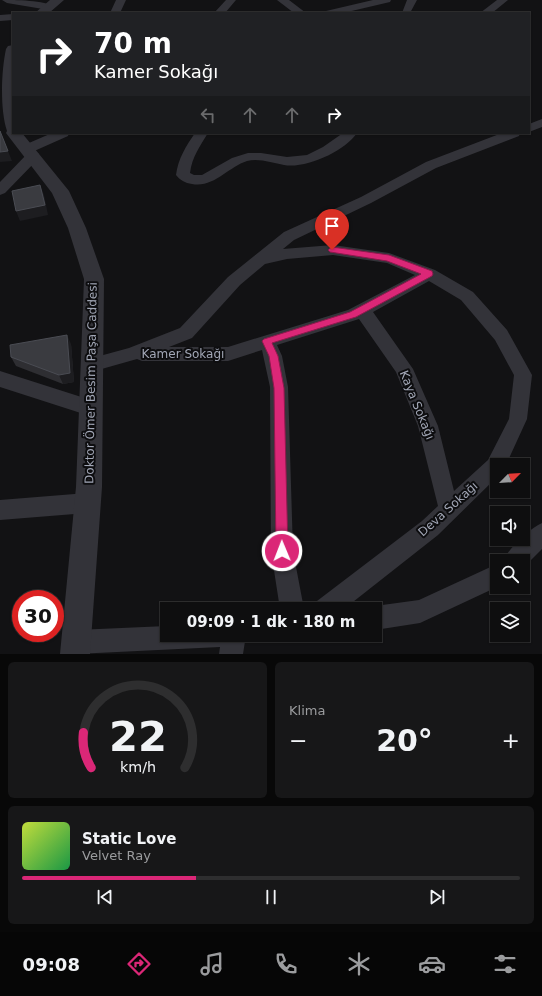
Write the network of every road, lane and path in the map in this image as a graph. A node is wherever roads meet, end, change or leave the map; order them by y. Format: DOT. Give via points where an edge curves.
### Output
graph roads {
  1 [pos="7,0"];
  2 [pos="121,0"];
  3 [pos="231,0"];
  4 [pos="282,0"];
  5 [pos="386,0"];
  6 [pos="412,0"];
  7 [pos="503,0"];
  8 [pos="49,7"];
  9 [pos="115,12"];
  10 [pos="220,12"];
  11 [pos="300,12"];
  12 [pos="334,12"];
  13 [pos="406,12"];
  14 [pos="486,12"];
  15 [pos="12,17"];
  16 [pos="0,18"];
  17 [pos="12,53"];
  18 [pos="2,96"];
  19 [pos="542,123"];
  20 [pos="12,125"];
  21 [pos="530,128"];
  22 [pos="60,134"];
  23 [pos="201,134"];
  24 [pos="349,134"];
  25 [pos="511,134"];
  26 [pos="25,146"];
  27 [pos="0,190"];
  28 [pos="260,260"];
  29 [pos="429,274"];
  30 [pos="362,310"];
  31 [pos="267,341"];
  32 [pos="132,354"];
  33 [pos="92,365"];
  34 [pos="0,379"];
  35 [pos="90,408"];
  36 [pos="87,503"];
  37 [pos="0,510"];
  38 [pos="449,510"];
  39 [pos="542,534"];
  40 [pos="521,554"];
  41 [pos="490,578"];
  42 [pos="291,602"];
  43 [pos="334,602"];
  44 [pos="382,617"];
  45 [pos="160,641"];
  46 [pos="233,642"];
  47 [pos="75,648"];
  48 [pos="231,654"];
  1 -- 8 [label="street"];
  2 -- 9 [label="street"];
  3 -- 10 [label="street"];
  4 -- 11 [label="street"];
  5 -- 12 [label="street"];
  6 -- 13 [label="street"];
  7 -- 14 [label="street"];
  15 -- 16 [label="street"];
  17 -- 18 [label="street"];
  18 -- 20 [label="street"];
  19 -- 21 [label="street"];
  22 -- 26 [label="street"];
  23 -- 24 [label="street" via="192,146 183,168 183,175 193,181 205,179 244,158 265,156 299,161 314,157"];
  25 -- 28 [label="street" via="431,165 366,200 289,236"];
  26 -- 27 [label="street"];
  26 -- 33 [label="street, Doktor Ömer Besim Paşa Caddesi" via="60,191 77,228 94,279"];
  28 -- 29 [label="street" via="287,254 332,250 389,258"];
  28 -- 32 [label="street" via="234,281 186,333"];
  29 -- 30 [label="street, Kamer Sokağı"];
  29 -- 38 [label="street, Deva Sokağı" via="467,296 501,335 523,375 518,419 495,466"];
  30 -- 31 [label="street, Kamer Sokağı"];
  30 -- 38 [label="street, Kaya Sokağı" via="404,369 428,426"];
  31 -- 32 [label="street, Kamer Sokağı" via="228,354"];
  31 -- 42 [label="street" via="273,356 279,388 282,551"];
  32 -- 33 [label="street"];
  33 -- 35 [label="street, Doktor Ömer Besim Paşa Caddesi"];
  34 -- 35 [label="street"];
  35 -- 36 [label="street, Doktor Ömer Besim Paşa Caddesi"];
  36 -- 37 [label="street"];
  36 -- 47 [label="street, Doktor Ömer Besim Paşa Caddesi"];
  38 -- 43 [label="street, Deva Sokağı" via="430,528"];
  39 -- 40 [label="street"];
  41 -- 44 [label="street" via="420,611"];
  45 -- 47 [label="street"];
  46 -- 48 [label="street"];
}
